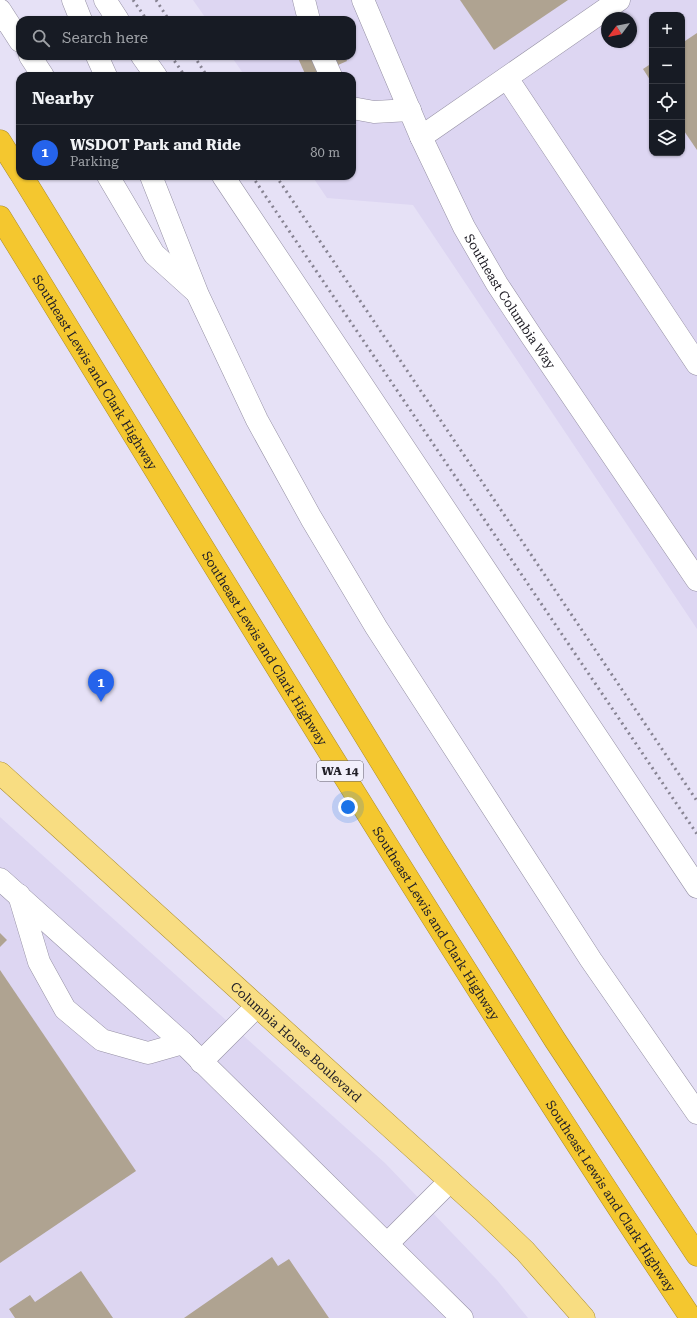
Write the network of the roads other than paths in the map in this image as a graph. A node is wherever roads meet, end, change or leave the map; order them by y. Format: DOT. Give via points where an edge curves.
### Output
graph roads {
  1 [pos="73,0"];
  2 [pos="105,0"];
  3 [pos="304,0"];
  4 [pos="363,0"];
  5 [pos="619,0"];
  6 [pos="0,10"];
  7 [pos="79,16"];
  8 [pos="115,16"];
  9 [pos="308,16"];
  10 [pos="16,35"];
  11 [pos="33,60"];
  12 [pos="99,60"];
  13 [pos="145,60"];
  14 [pos="324,60"];
  15 [pos="40,72"];
  16 [pos="104,72"];
  17 [pos="153,72"];
  18 [pos="329,72"];
  19 [pos="507,78"];
  20 [pos="356,109"];
  21 [pos="410,110"];
  22 [pos="421,137"];
  23 [pos="0,141"];
  24 [pos="16,167"];
  25 [pos="24,180"];
  26 [pos="110,180"];
  27 [pos="153,180"];
  28 [pos="225,180"];
  29 [pos="0,217"];
  30 [pos="198,295"];
  31 [pos="697,364"];
  32 [pos="697,580"];
  33 [pos="0,773"];
  34 [pos="0,878"];
  35 [pos="697,887"];
  36 [pos="19,895"];
  37 [pos="257,1006"];
  38 [pos="183,1044"];
  39 [pos="200,1062"];
  40 [pos="697,1113"];
  41 [pos="450,1181"];
  42 [pos="388,1243"];
  43 [pos="697,1255"];
  44 [pos="462,1318"];
  45 [pos="584,1318"];
  46 [pos="691,1318"];
  1 -- 7 [label="street"];
  2 -- 8 [label="street"];
  3 -- 9 [label="street"];
  4 -- 21 [label="street, Southeast Columbia Way"];
  5 -- 19 [label="street"];
  6 -- 10 [label="street"];
  11 -- 15 [label="street"];
  12 -- 16 [label="street"];
  13 -- 17 [label="street"];
  14 -- 18 [label="street"];
  19 -- 22 [label="street"];
  19 -- 31 [label="street"];
  20 -- 21 [label="street" via="374,112"];
  21 -- 22 [label="street, Southeast Columbia Way"];
  22 -- 32 [label="street, Southeast Columbia Way" via="464,227 497,284"];
  23 -- 24 [label="highway"];
  25 -- 43 [label="highway, WA 14" via="434,848 555,1040"];
  26 -- 30 [label="street" via="154,254"];
  27 -- 30 [label="street"];
  28 -- 35 [label="street"];
  29 -- 46 [label="highway, Southeast Lewis and Clark Highway / WA 14" via="386,846 578,1148"];
  30 -- 40 [label="street" via="257,420 311,518 372,620 591,960"];
  33 -- 37 [label="main road, Columbia House Boulevard"];
  34 -- 36 [label="street"];
  36 -- 38 [label="street"];
  36 -- 38 [label="street" via="39,962 65,1009 102,1040 148,1053"];
  37 -- 39 [label="street"];
  37 -- 41 [label="main road, Columbia House Boulevard"];
  38 -- 39 [label="street"];
  39 -- 42 [label="street"];
  41 -- 42 [label="street"];
  41 -- 45 [label="main road, Columbia House Boulevard" via="525,1251"];
  42 -- 44 [label="street"];
}
